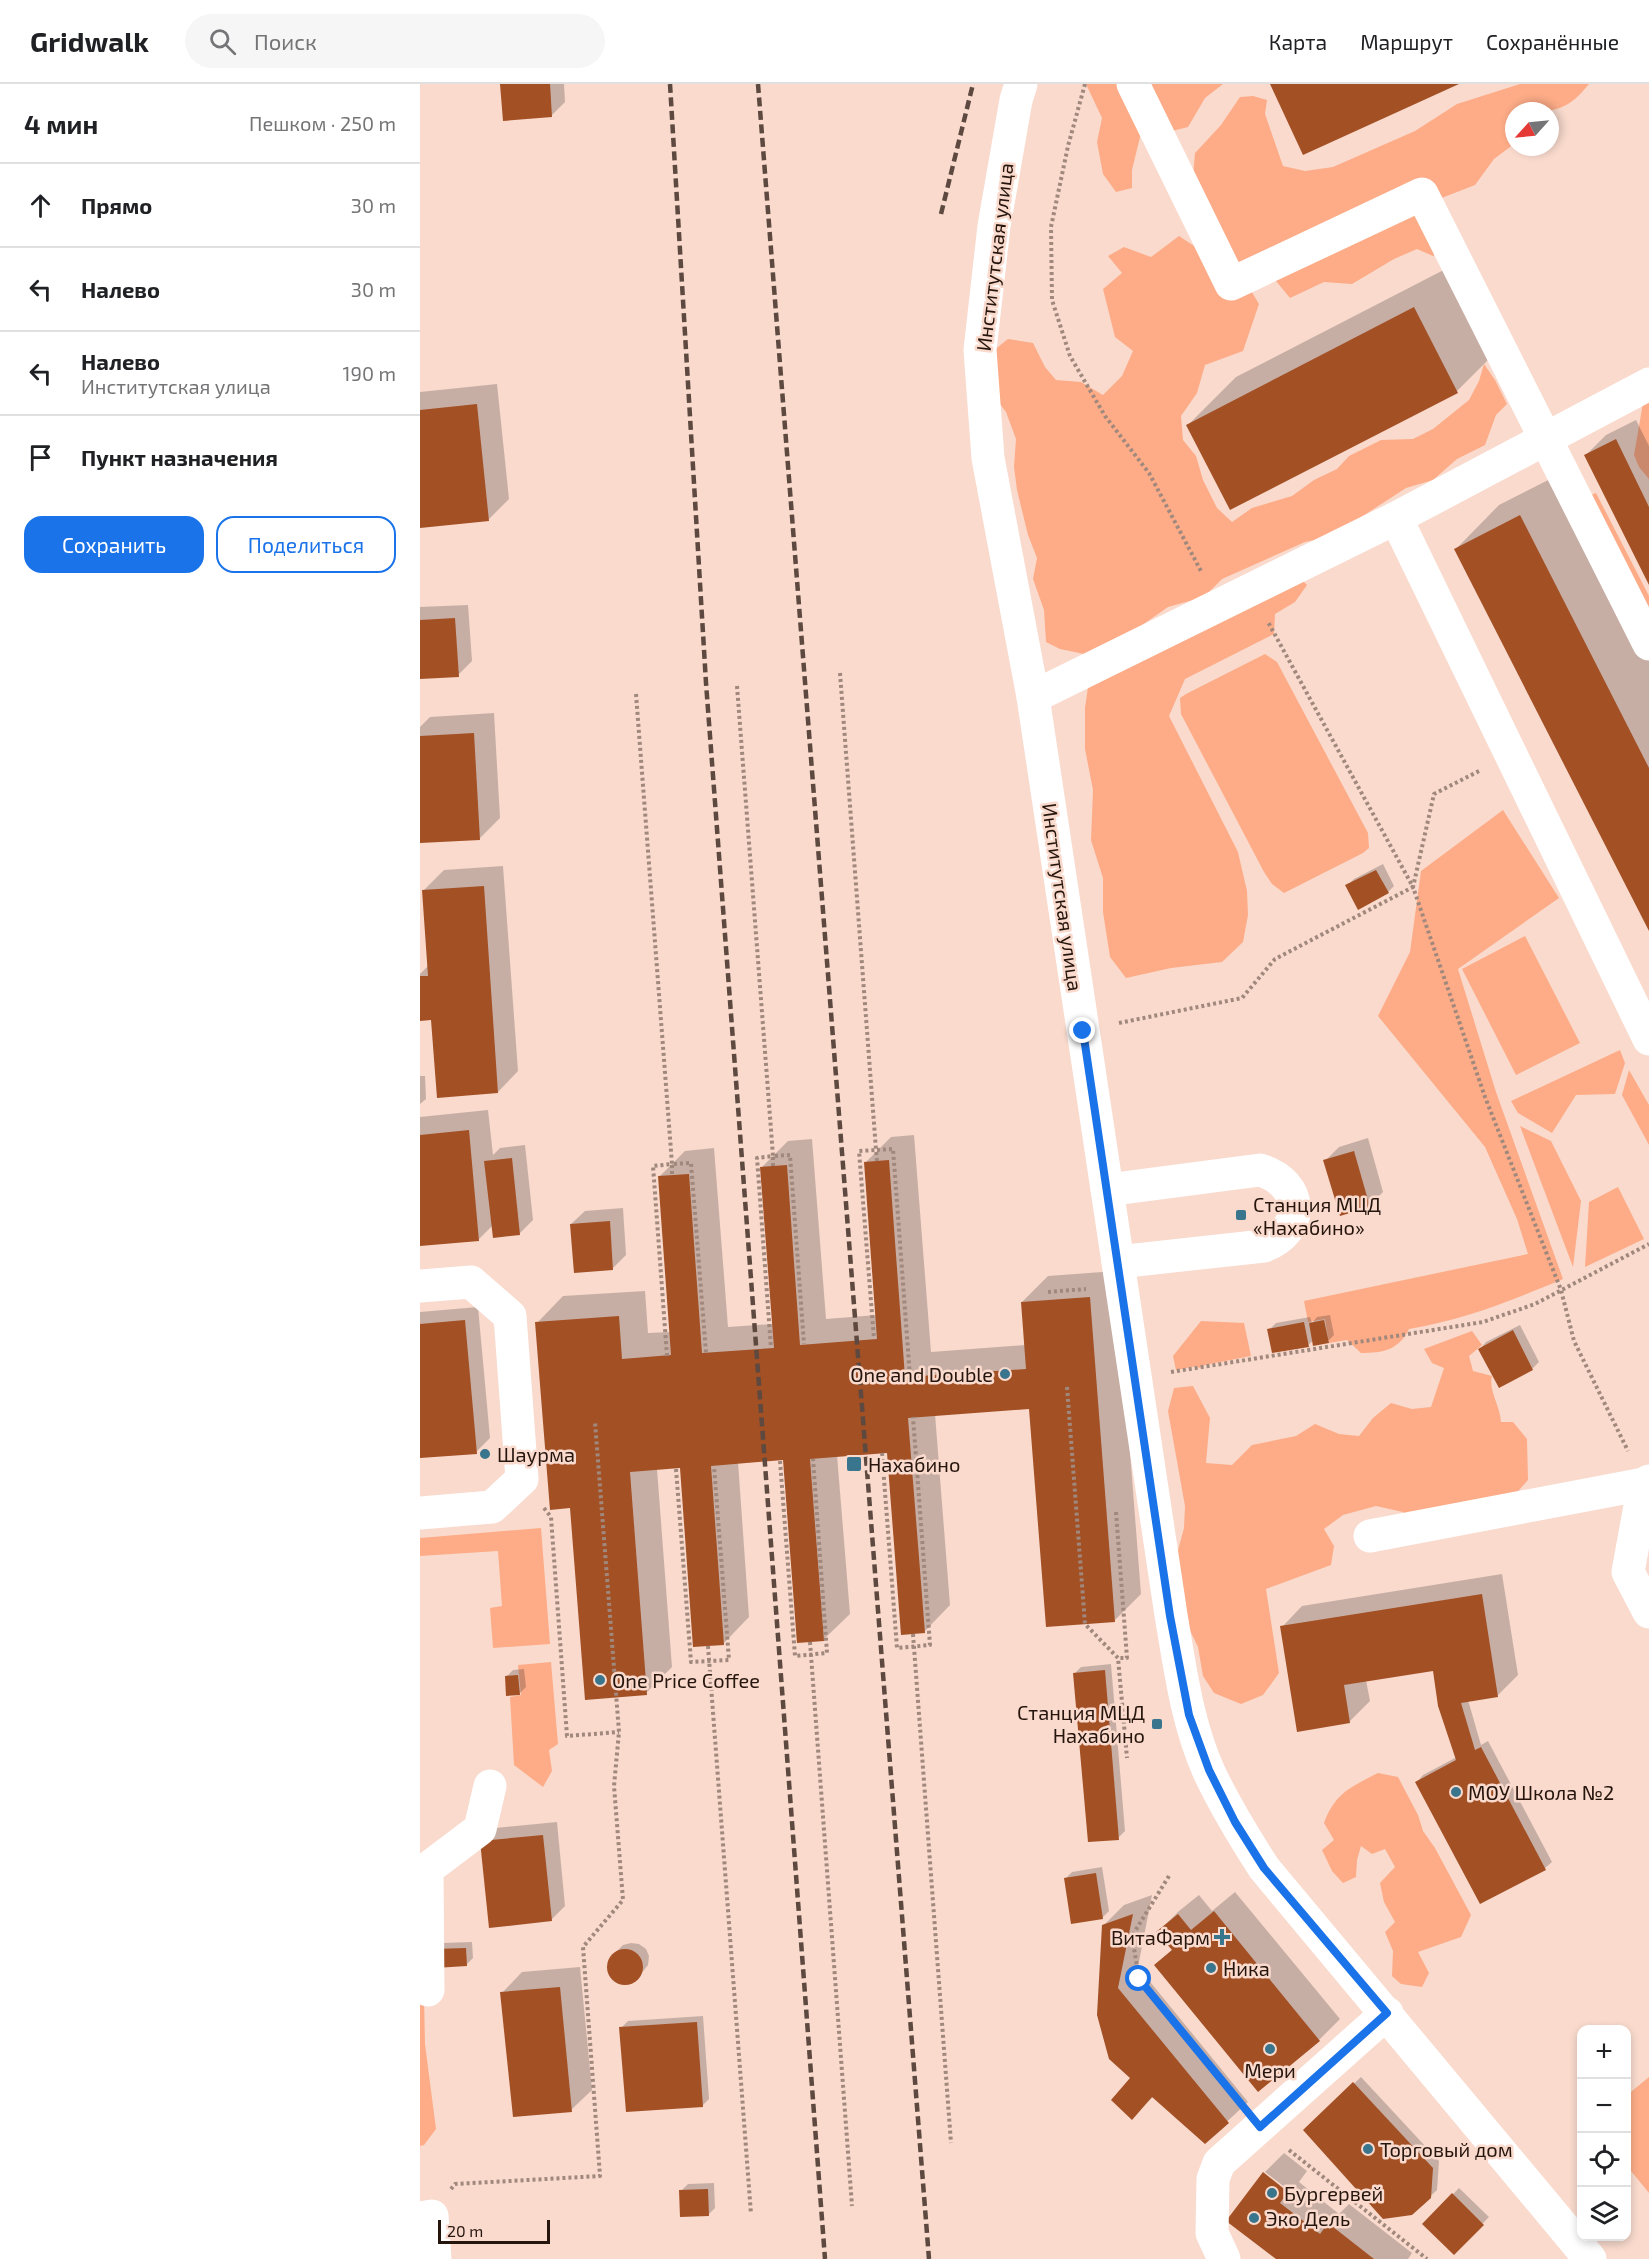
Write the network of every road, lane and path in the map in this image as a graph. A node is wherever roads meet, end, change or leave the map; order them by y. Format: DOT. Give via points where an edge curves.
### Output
graph roads {
  1 [pos="1021,84"];
  2 [pos="1143,87"];
  3 [pos="1649,384"];
  4 [pos="1545,439"];
  5 [pos="1396,518"];
  6 [pos="1649,644"];
  7 [pos="840,673"];
  8 [pos="737,686"];
  9 [pos="636,694"];
  10 [pos="1034,697"];
  11 [pos="1511,756"];
  12 [pos="1649,1039"];
  13 [pos="876,1150"];
  14 [pos="773,1156"];
  15 [pos="877,1161"];
  16 [pos="672,1164"];
  17 [pos="773,1166"];
  18 [pos="672,1174"];
  19 [pos="1107,1190"];
  20 [pos="1649,1244"];
  21 [pos="1118,1262"];
  22 [pos="420,1286"];
  23 [pos="1561,1290"];
  24 [pos="874,1340"];
  25 [pos="804,1344"];
  26 [pos="771,1348"];
  27 [pos="706,1353"];
  28 [pos="667,1356"];
  29 [pos="1169,1373"];
  30 [pos="910,1377"];
  31 [pos="1067,1387"];
  32 [pos="913,1417"];
  33 [pos="595,1422"];
  34 [pos="882,1453"];
  35 [pos="813,1459"];
  36 [pos="780,1461"];
  37 [pos="714,1466"];
  38 [pos="676,1468"];
  39 [pos="522,1479"];
  40 [pos="1647,1483"];
  41 [pos="420,1513"];
  42 [pos="1370,1536"];
  43 [pos="1649,1612"];
  44 [pos="913,1634"];
  45 [pos="810,1642"];
  46 [pos="708,1646"];
  47 [pos="914,1646"];
  48 [pos="810,1655"];
  49 [pos="710,1661"];
  50 [pos="619,1732"];
  51 [pos="1127,1758"];
  52 [pos="490,1786"];
  53 [pos="1169,1876"];
  54 [pos="428,1990"];
  55 [pos="1387,2013"];
  56 [pos="1260,2127"];
  57 [pos="951,2144"];
  58 [pos="852,2206"];
  59 [pos="752,2214"];
  60 [pos="426,2217"];
  61 [pos="435,2259"];
  62 [pos="1224,2259"];
  63 [pos="1427,2259"];
  64 [pos="1590,2259"];
  1 -- 10 [label="street, Институтская улица" via="994,226 980,350 988,458"];
  2 -- 4 [label="street" via="1231,284 1422,194"];
  3 -- 4 [label="street"];
  4 -- 5 [label="street"];
  4 -- 6 [label="street"];
  5 -- 10 [label="street"];
  5 -- 11 [label="street"];
  7 -- 13 [label="path"];
  8 -- 14 [label="path"];
  9 -- 16 [label="path"];
  10 -- 19 [label="street, Институтская улица"];
  11 -- 12 [label="street"];
  11 -- 23 [label="path" via="1434,794 1413,887 1485,1097"];
  13 -- 15 [label="path"];
  13 -- 24 [label="path" via="859,1151"];
  13 -- 30 [label="path" via="893,1149"];
  14 -- 17 [label="path"];
  14 -- 25 [label="path" via="790,1155"];
  14 -- 26 [label="path" via="757,1158"];
  16 -- 18 [label="path"];
  16 -- 27 [label="path" via="691,1163"];
  16 -- 28 [label="path" via="653,1166"];
  19 -- 21 [label="street, Институтская улица"];
  19 -- 21 [label="street" via="1260,1170 1282,1180 1294,1201 1291,1225 1280,1238 1264,1246"];
  20 -- 23 [label="path"];
  21 -- 55 [label="street, Институтская улица" via="1189,1715 1209,1770 1264,1868"];
  22 -- 39 [label="street" via="471,1282 510,1316"];
  23 -- 29 [label="path" via="1535,1304 1483,1322"];
  23 -- 40 [label="path" via="1574,1341"];
  31 -- 51 [label="path" via="1085,1624 1118,1658"];
  32 -- 47 [label="path" via="930,1645"];
  33 -- 50 [label="path"];
  34 -- 47 [label="path" via="897,1648"];
  35 -- 48 [label="path" via="827,1653"];
  36 -- 48 [label="path" via="795,1656"];
  37 -- 49 [label="path" via="729,1660"];
  38 -- 49 [label="path" via="691,1662"];
  39 -- 41 [label="street" via="492,1507"];
  39 -- 50 [label="path" via="551,1517 567,1736"];
  40 -- 42 [label="street"];
  40 -- 43 [label="street" via="1628,1572"];
  44 -- 47 [label="path"];
  45 -- 48 [label="path"];
  46 -- 49 [label="path"];
  47 -- 57 [label="path"];
  48 -- 58 [label="path"];
  49 -- 59 [label="path"];
  50 -- 60 [label="path" via="614,1786 623,1900 583,1947 600,2176 455,2184"];
  52 -- 54 [label="street" via="480,1828 427,1869"];
  53 -- 56 [label="path" via="1132,1936 1139,1979"];
  55 -- 56 [label="street"];
  55 -- 64 [label="street, Институтская улица"];
  56 -- 62 [label="street" via="1219,2163 1213,2180 1212,2233"];
  56 -- 63 [label="path"];
  60 -- 61 [label="street"];
}
